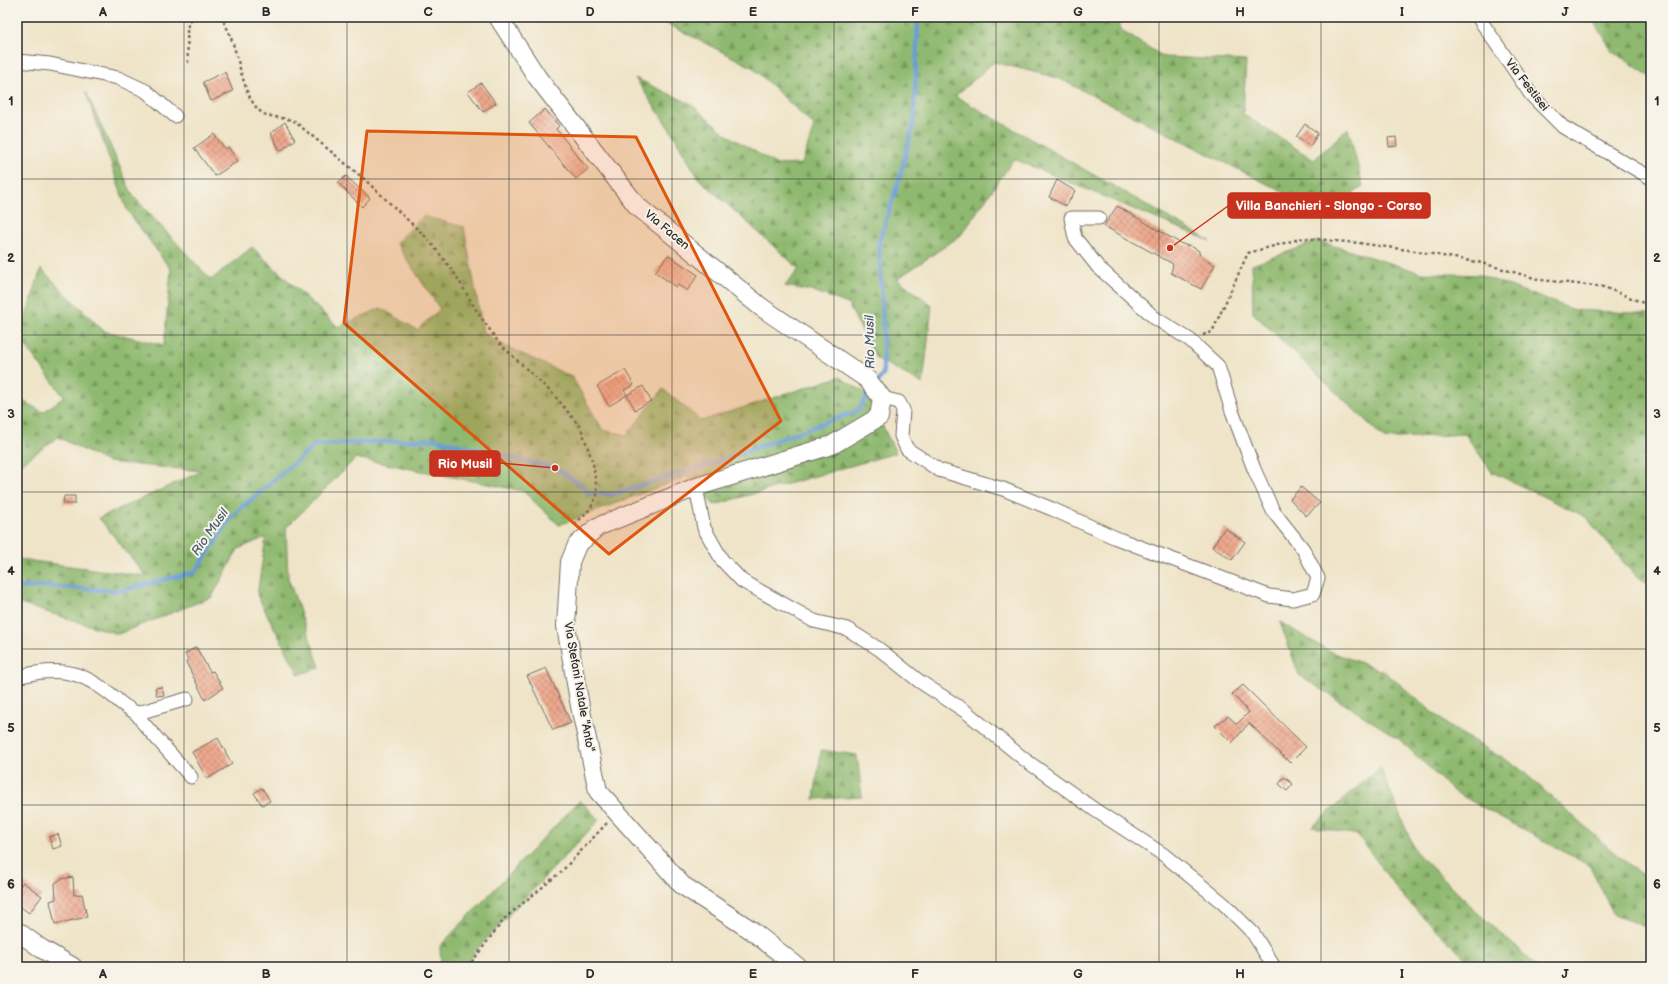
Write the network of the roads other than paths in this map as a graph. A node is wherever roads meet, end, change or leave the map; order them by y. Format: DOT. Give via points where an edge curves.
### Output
graph roads {
  1 [pos="498,17"];
  2 [pos="1478,17"];
  3 [pos="17,61"];
  4 [pos="175,116"];
  5 [pos="1651,178"];
  6 [pos="1099,218"];
  7 [pos="882,398"];
  8 [pos="696,488"];
  9 [pos="17,677"];
  10 [pos="187,699"];
  11 [pos="138,714"];
  12 [pos="191,777"];
  13 [pos="17,930"];
  14 [pos="73,967"];
  15 [pos="798,967"];
  16 [pos="1274,967"];
  1 -- 7 [label="street, Via Facen" via="536,76 637,206 761,307 867,379"];
  2 -- 5 [label="street, Via Festisei" via="1532,96 1563,128"];
  3 -- 4 [label="street" via="50,64 118,78 146,91"];
  6 -- 7 [label="street" via="1071,218 1075,238 1098,267 1126,293 1155,318 1190,340 1218,366 1232,411 1273,511 1303,549 1318,578 1314,594 1293,599 1269,596 1116,538 1003,489 939,470 907,449 901,436 903,410 899,402"];
  7 -- 8 [label="street, Via Stefani Natale \"Anto\"" via="879,417 832,445"];
  8 -- 15 [label="street, Via Stefani Natale \"Anto\"" via="597,527 577,545 570,562 566,626 598,791 682,885 751,930"];
  8 -- 16 [label="street" via="704,528 722,560 742,581 814,620 847,629 879,649 1024,759 1164,855 1224,904 1253,933"];
  9 -- 11 [label="street" via="65,671 85,677 103,687"];
  10 -- 11 [label="street"];
  11 -- 12 [label="street"];
  13 -- 14 [label="street" via="42,949"];
}
